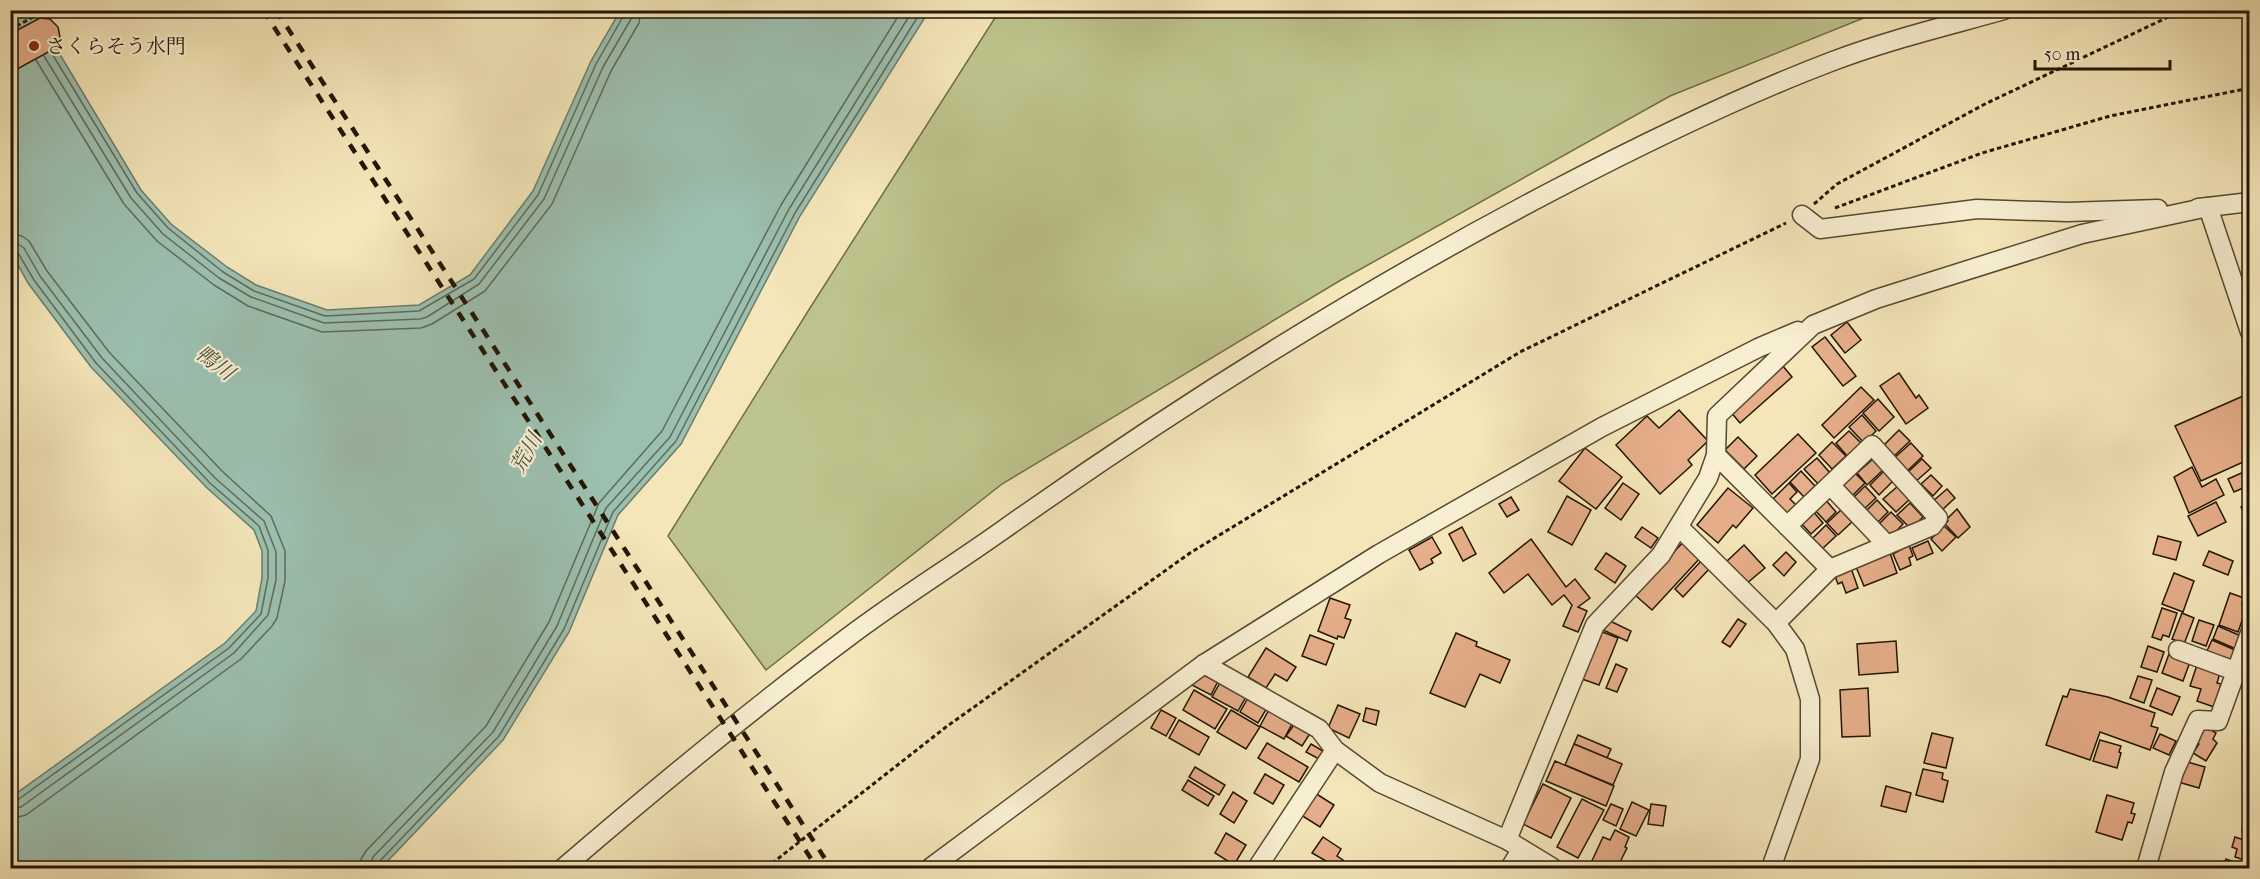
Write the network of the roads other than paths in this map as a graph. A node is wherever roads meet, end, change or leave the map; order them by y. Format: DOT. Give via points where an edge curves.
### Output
graph roads {
  1 [pos="2004,10"];
  2 [pos="2250,202"];
  3 [pos="2208,207"];
  4 [pos="1802,215"];
  5 [pos="1812,325"];
  6 [pos="2250,332"];
  7 [pos="1716,455"];
  8 [pos="1830,485"];
  9 [pos="1786,526"];
  10 [pos="1679,527"];
  11 [pos="1887,545"];
  12 [pos="1830,569"];
  13 [pos="1776,623"];
  14 [pos="2250,633"];
  15 [pos="2178,650"];
  16 [pos="1204,664"];
  17 [pos="2235,671"];
  18 [pos="1335,750"];
  19 [pos="1514,845"];
  20 [pos="563,868"];
  21 [pos="930,868"];
  22 [pos="1257,868"];
  23 [pos="1510,868"];
  24 [pos="1553,868"];
  25 [pos="1771,868"];
  26 [pos="2146,868"];
  1 -- 20 [label="street" via="1836,60 1731,103 1521,207 1314,324 1186,405 850,636"];
  2 -- 3 [label="street"];
  3 -- 4 [label="street" via="2067,212 1977,209 1820,229"];
  3 -- 5 [label="street" via="2082,234 1876,299"];
  3 -- 6 [label="street"];
  5 -- 7 [label="street" via="1717,416"];
  5 -- 16 [label="street" via="1602,427 1379,554"];
  7 -- 9 [label="street"];
  7 -- 10 [label="street"];
  8 -- 9 [label="street"];
  8 -- 11 [label="street"];
  8 -- 11 [label="street" via="1872,446 1938,518 1932,526"];
  9 -- 12 [label="street"];
  10 -- 13 [label="street"];
  10 -- 19 [label="street" via="1661,555 1595,626"];
  11 -- 12 [label="street"];
  12 -- 13 [label="street"];
  13 -- 25 [label="street" via="1795,649 1810,699 1810,759"];
  14 -- 17 [label="street"];
  15 -- 17 [label="street"];
  16 -- 18 [label="street" via="1319,729"];
  16 -- 21 [label="street"];
  17 -- 26 [label="street" via="2218,722 2198,720 2174,772"];
  18 -- 19 [label="street" via="1380,783"];
  18 -- 22 [label="street"];
  19 -- 23 [label="street"];
  19 -- 24 [label="street"];
}
